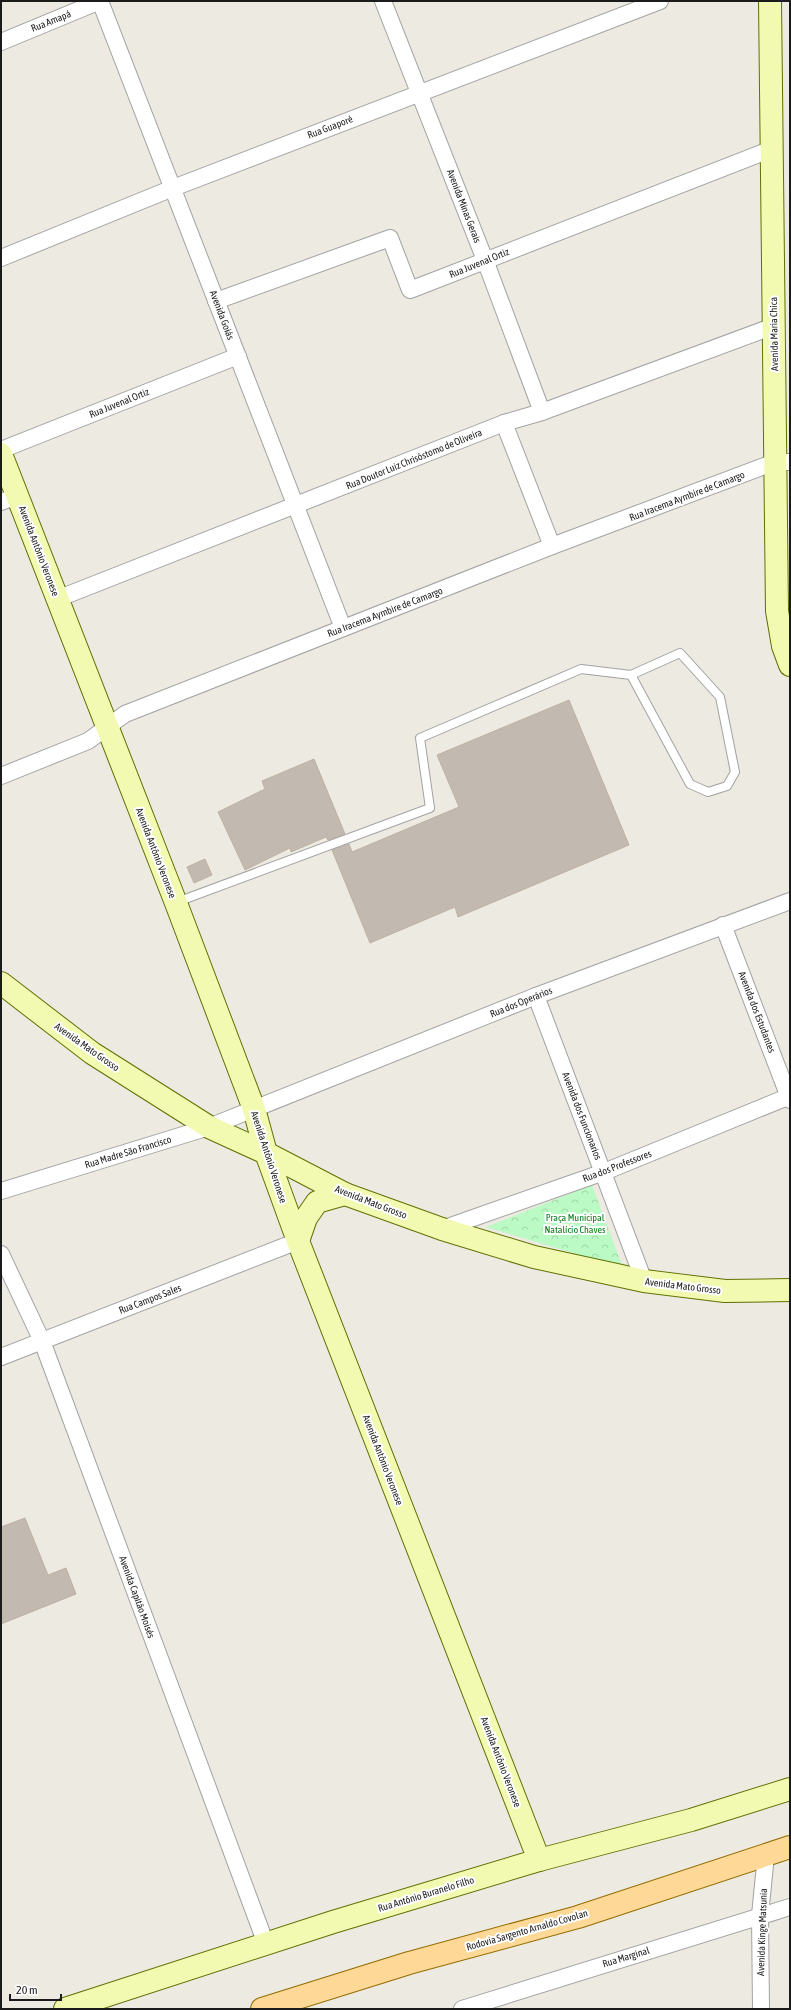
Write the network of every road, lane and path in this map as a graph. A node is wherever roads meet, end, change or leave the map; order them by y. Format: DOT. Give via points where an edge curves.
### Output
graph roads {
  1 [pos="100,1"];
  2 [pos="383,1"];
  3 [pos="660,1"];
  4 [pos="770,1"];
  5 [pos="1,42"];
  6 [pos="419,92"];
  7 [pos="772,149"];
  8 [pos="173,188"];
  9 [pos="1,258"];
  10 [pos="485,260"];
  11 [pos="216,301"];
  12 [pos="774,326"];
  13 [pos="238,356"];
  14 [pos="542,412"];
  15 [pos="504,423"];
  16 [pos="1,450"];
  17 [pos="1,454"];
  18 [pos="782,462"];
  19 [pos="9,499"];
  20 [pos="296,506"];
  21 [pos="552,546"];
  22 [pos="57,599"];
  23 [pos="343,628"];
  24 [pos="790,665"];
  25 [pos="631,675"];
  26 [pos="107,727"];
  27 [pos="1,776"];
  28 [pos="790,901"];
  29 [pos="176,903"];
  30 [pos="723,924"];
  31 [pos="3,987"];
  32 [pos="536,996"];
  33 [pos="790,1098"];
  34 [pos="254,1109"];
  35 [pos="209,1126"];
  36 [pos="266,1153"];
  37 [pos="604,1172"];
  38 [pos="1,1191"];
  39 [pos="345,1194"];
  40 [pos="442,1229"];
  41 [pos="298,1241"];
  42 [pos="1,1254"];
  43 [pos="644,1281"];
  44 [pos="790,1290"];
  45 [pos="42,1341"];
  46 [pos="1,1357"];
  47 [pos="790,1789"];
  48 [pos="790,1847"];
  49 [pos="766,1855"];
  50 [pos="539,1860"];
  51 [pos="790,1907"];
  52 [pos="760,1915"];
  53 [pos="266,1944"];
  54 [pos="65,2009"];
  55 [pos="262,2009"];
  56 [pos="462,2009"];
  57 [pos="761,2009"];
  1 -- 5 [label="street, Rua Amapá"];
  1 -- 8 [label="street, Avenida Goiás"];
  2 -- 6 [label="street, Avenida Minas Gerais"];
  3 -- 6 [label="street, Rua Guaporé"];
  4 -- 7 [label="street, Avenida Maria Chica"];
  6 -- 8 [label="street, Rua Guaporé"];
  6 -- 10 [label="street, Avenida Minas Gerais"];
  7 -- 10 [label="street, Rua Juvenal Ortiz"];
  7 -- 12 [label="street, Avenida Maria Chica"];
  8 -- 9 [label="street, Rua Guaporé"];
  8 -- 11 [label="street, Avenida Goiás"];
  10 -- 11 [label="street, Rua Juvenal Ortiz" via="410,290 390,238"];
  10 -- 14 [label="street, Avenida Minas Gerais"];
  11 -- 13 [label="street, Avenida Goiás"];
  12 -- 14 [label="street, Rua Doutor Luiz Chrisóstomo de Oliveira"];
  12 -- 18 [label="street, Avenida Maria Chica"];
  13 -- 16 [label="street, Rua Juvenal Ortiz"];
  13 -- 20 [label="street, Avenida Goiás"];
  14 -- 15 [label="street, Rua Doutor Luiz Chrisóstomo de Oliveira"];
  15 -- 20 [label="street, Rua Doutor Luiz Chrisóstomo de Oliveira"];
  15 -- 21 [label="street"];
  17 -- 19 [label="street, Avenida Antônio Veronese"];
  18 -- 21 [label="street, Rua Iracema Aymbire de Camargo"];
  18 -- 24 [label="street, Avenida Maria Chica" via="777,611 783,646"];
  19 -- 22 [label="street, Avenida Antônio Veronese"];
  20 -- 22 [label="street, Rua Doutor Luiz Chrisóstomo de Oliveira"];
  20 -- 23 [label="street, Avenida Goiás"];
  21 -- 23 [label="street, Rua Iracema Aymbire de Camargo"];
  22 -- 26 [label="street, Avenida Antônio Veronese"];
  23 -- 26 [label="street, Rua Iracema Aymbire de Camargo" via="125,714"];
  25 -- 25 [label="lane" via="690,784 708,792 727,786 735,772 720,697 680,653"];
  25 -- 29 [label="lane" via="581,669 420,738 430,808"];
  26 -- 27 [label="street, Rua Iracema Aymbire de Camargo" via="88,741"];
  26 -- 29 [label="street, Avenida Antônio Veronese"];
  28 -- 30 [label="street, Rua dos Operários"];
  29 -- 34 [label="street, Avenida Antônio Veronese"];
  30 -- 32 [label="street, Rua dos Operários"];
  30 -- 33 [label="street, Avenida dos Estudantes"];
  31 -- 35 [label="street, Avenida Mato Grosso" via="92,1053"];
  32 -- 34 [label="street, Rua dos Operários"];
  32 -- 37 [label="street, Avenida dos Funcionarios"];
  33 -- 37 [label="street, Rua dos Professores"];
  34 -- 35 [label="street, Rua Madre São Francisco"];
  34 -- 36 [label="street, Avenida Antônio Veronese"];
  35 -- 36 [label="street, Avenida Mato Grosso"];
  35 -- 38 [label="street, Rua Madre São Francisco"];
  36 -- 39 [label="street, Avenida Mato Grosso"];
  36 -- 41 [label="street, Avenida Antônio Veronese"];
  37 -- 40 [label="street, Rua dos Professores"];
  37 -- 43 [label="street, Avenida dos Funcionarios"];
  39 -- 40 [label="street, Avenida Mato Grosso"];
  39 -- 41 [label="street" via="316,1202 306,1218"];
  40 -- 43 [label="street, Avenida Mato Grosso" via="534,1257"];
  41 -- 45 [label="street, Rua Campos Sales"];
  41 -- 50 [label="street, Avenida Antônio Veronese"];
  42 -- 45 [label="street, Avenida Capitão Moisés"];
  43 -- 44 [label="street, Avenida Mato Grosso" via="725,1291"];
  45 -- 46 [label="street, Rua Campos Sales"];
  45 -- 53 [label="street, Avenida Capitão Moisés"];
  47 -- 50 [label="street, Rua Antônio Buranelo Filho" via="691,1820"];
  48 -- 49 [label="main road, Rodovia Sargento Arnaldo Covolan"];
  49 -- 52 [label="street, Avenida Kinge Matsunia"];
  49 -- 55 [label="main road, Rodovia Sargento Arnaldo Covolan" via="578,1917 409,1964"];
  50 -- 53 [label="street, Rua Antônio Buranelo Filho"];
  51 -- 52 [label="street, Rua Marginal"];
  52 -- 56 [label="street, Rua Marginal"];
  52 -- 57 [label="street, Avenida Kinge Matsunia"];
  53 -- 54 [label="street, Rua Antônio Buranelo Filho"];
}
